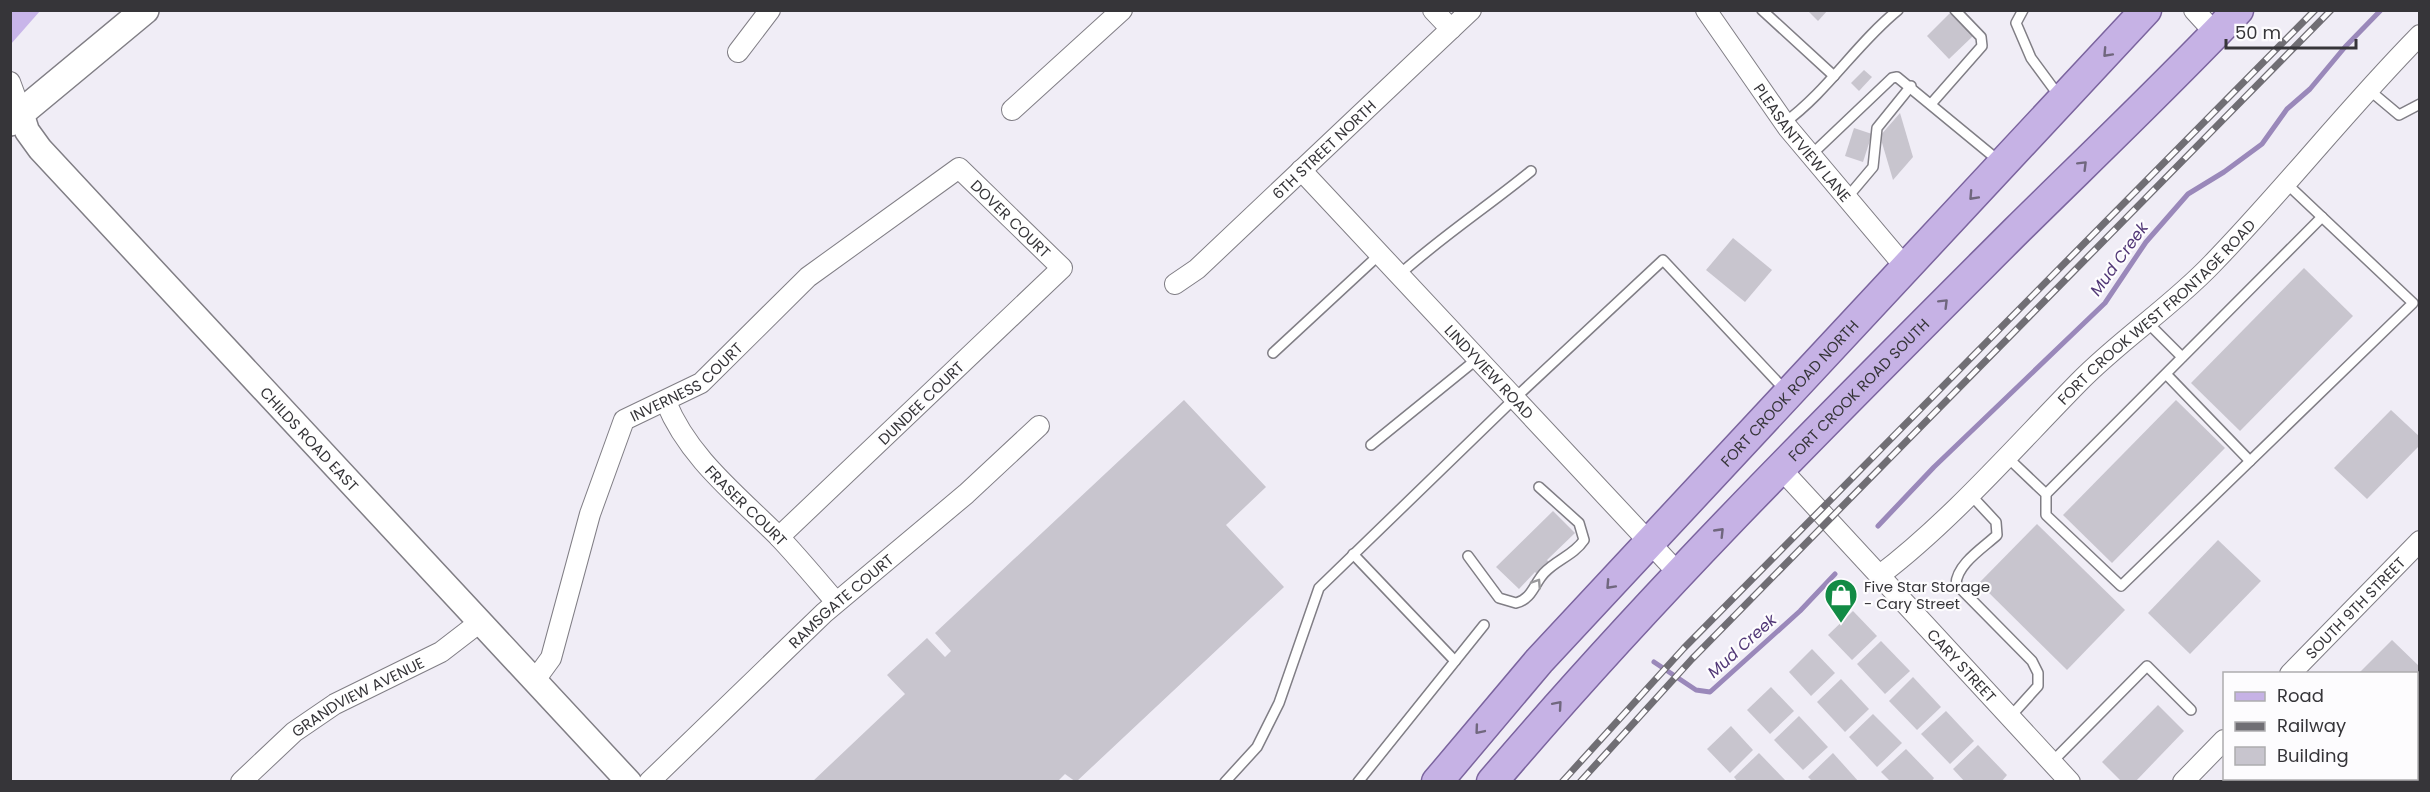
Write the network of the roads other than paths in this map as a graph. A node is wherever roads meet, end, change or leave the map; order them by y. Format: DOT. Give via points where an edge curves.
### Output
graph roads {
  1 [pos="145,10"];
  2 [pos="770,10"];
  3 [pos="1122,10"];
  4 [pos="1433,10"];
  5 [pos="1471,10"];
  6 [pos="1706,10"];
  7 [pos="1762,10"];
  8 [pos="1898,10"];
  9 [pos="1955,10"];
  10 [pos="2023,10"];
  11 [pos="2146,10"];
  12 [pos="2194,10"];
  13 [pos="2238,10"];
  14 [pos="1451,29"];
  15 [pos="2216,34"];
  16 [pos="2420,35"];
  17 [pos="738,52"];
  18 [pos="1834,76"];
  19 [pos="10,82"];
  20 [pos="1911,86"];
  21 [pos="2367,88"];
  22 [pos="2062,101"];
  23 [pos="1931,104"];
  24 [pos="2420,104"];
  25 [pos="1012,110"];
  26 [pos="16,117"];
  27 [pos="1784,123"];
  28 [pos="1810,156"];
  29 [pos="2003,164"];
  30 [pos="959,168"];
  31 [pos="1301,170"];
  32 [pos="1531,171"];
  33 [pos="2286,183"];
  34 [pos="1846,199"];
  35 [pos="2322,217"];
  36 [pos="1380,254"];
  37 [pos="1062,268"];
  38 [pos="1906,268"];
  39 [pos="1399,275"];
  40 [pos="1174,284"];
  41 [pos="2148,322"];
  42 [pos="1274,353"];
  43 [pos="2182,357"];
  44 [pos="1477,358"];
  45 [pos="2167,375"];
  46 [pos="1788,393"];
  47 [pos="1514,399"];
  48 [pos="666,402"];
  49 [pos="1039,426"];
  50 [pos="1371,445"];
  51 [pos="2006,456"];
  52 [pos="2250,461"];
  53 [pos="1781,469"];
  54 [pos="1539,487"];
  55 [pos="1969,493"];
  56 [pos="2046,494"];
  57 [pos="779,537"];
  58 [pos="2420,541"];
  59 [pos="1650,543"];
  60 [pos="1353,554"];
  61 [pos="1468,556"];
  62 [pos="1679,574"];
  63 [pos="1880,575"];
  64 [pos="836,602"];
  65 [pos="480,621"];
  66 [pos="1484,625"];
  67 [pos="1455,661"];
  68 [pos="2292,672"];
  69 [pos="535,680"];
  70 [pos="2191,710"];
  71 [pos="2010,717"];
  72 [pos="2223,741"];
  73 [pos="2052,762"];
  74 [pos="241,782"];
  75 [pos="629,782"];
  76 [pos="650,782"];
  77 [pos="1226,782"];
  78 [pos="1358,782"];
  79 [pos="1437,782"];
  80 [pos="1492,782"];
  81 [pos="2070,782"];
  82 [pos="2183,782"];
  1 -- 26 [label="main road"];
  2 -- 17 [label="street"];
  3 -- 25 [label="street"];
  4 -- 14 [label="street"];
  5 -- 14 [label="street, 6TH STREET NORTH"];
  6 -- 27 [label="street, PLEASANTVIEW LANE"];
  7 -- 18 [label="lane"];
  8 -- 18 [label="lane"];
  9 -- 23 [label="lane" via="1981,37 1982,46"];
  10 -- 22 [label="lane" via="2016,22 2031,58"];
  11 -- 22 [label="main road, FORT CROOK ROAD NORTH, one-way"];
  12 -- 15 [label="street"];
  13 -- 15 [label="main road, FORT CROOK ROAD SOUTH"];
  14 -- 31 [label="street, 6TH STREET NORTH"];
  53 -- 15 [label="main road, FORT CROOK ROAD SOUTH, one-way"];
  16 -- 21 [label="street, FORT CROOK WEST FRONTAGE ROAD"];
  18 -- 27 [label="lane"];
  19 -- 26 [label="street, CHILDS ROAD EAST"];
  20 -- 23 [label="lane"];
  20 -- 28 [label="lane" via="1901,78 1892,78"];
  20 -- 34 [label="lane" via="1876,128 1873,167"];
  21 -- 24 [label="lane" via="2399,115"];
  21 -- 33 [label="street, FORT CROOK WEST FRONTAGE ROAD"];
  22 -- 29 [label="main road, FORT CROOK ROAD NORTH"];
  23 -- 29 [label="lane"];
  26 -- 65 [label="street, CHILDS ROAD EAST" via="40,149"];
  27 -- 28 [label="street, PLEASANTVIEW LANE"];
  28 -- 34 [label="street, PLEASANTVIEW LANE"];
  29 -- 38 [label="main road, FORT CROOK ROAD NORTH, one-way"];
  30 -- 37 [label="street, DOVER COURT"];
  30 -- 48 [label="street, INVERNESS COURT" via="808,277 701,383"];
  31 -- 36 [label="street, LINDYVIEW ROAD"];
  31 -- 40 [label="street, 6TH STREET NORTH" via="1197,269"];
  32 -- 39 [label="lane" via="1451,230"];
  33 -- 35 [label="lane"];
  33 -- 41 [label="street, FORT CROOK WEST FRONTAGE ROAD" via="2211,266"];
  34 -- 38 [label="street, PLEASANTVIEW LANE"];
  35 -- 43 [label="lane"];
  35 -- 52 [label="lane" via="2413,303"];
  36 -- 39 [label="street, LINDYVIEW ROAD"];
  36 -- 42 [label="lane"];
  37 -- 57 [label="street, DUNDEE COURT"];
  38 -- 46 [label="main road, FORT CROOK ROAD NORTH"];
  39 -- 44 [label="street, LINDYVIEW ROAD"];
  41 -- 43 [label="lane"];
  41 -- 51 [label="street, FORT CROOK WEST FRONTAGE ROAD" via="2092,368"];
  43 -- 45 [label="lane"];
  44 -- 47 [label="street, LINDYVIEW ROAD"];
  44 -- 50 [label="lane"];
  45 -- 52 [label="lane"];
  45 -- 56 [label="lane"];
  46 -- 47 [label="lane" via="1663,260"];
  46 -- 59 [label="main road, FORT CROOK ROAD NORTH"];
  47 -- 59 [label="street, LINDYVIEW ROAD"];
  47 -- 60 [label="lane"];
  48 -- 57 [label="street, FRASER COURT" via="675,426 695,451"];
  48 -- 69 [label="street, INVERNESS COURT" via="624,420 590,514 551,658"];
  49 -- 64 [label="street, RAMSGATE COURT" via="966,494"];
  51 -- 55 [label="street, FORT CROOK WEST FRONTAGE ROAD"];
  51 -- 56 [label="lane"];
  52 -- 56 [label="lane" via="2121,586 2046,515"];
  62 -- 53 [label="main road, FORT CROOK ROAD SOUTH, one-way"];
  53 -- 63 [label="street, CARY STREET"];
  61 -- 54 [label="lane, one-way" via="1499,598 1516,603 1530,595 1545,572 1578,549 1584,540 1579,523"];
  55 -- 63 [label="street, FORT CROOK WEST FRONTAGE ROAD" via="1920,543"];
  55 -- 71 [label="lane" via="1996,522 1997,535 1956,575 1956,584 2032,661 2038,673 2038,686"];
  57 -- 64 [label="street, FRASER COURT"];
  58 -- 68 [label="street, SOUTH 9TH STREET"];
  59 -- 62 [label="street, LINDYVIEW ROAD"];
  59 -- 79 [label="main road, FORT CROOK ROAD NORTH, one-way" via="1529,672"];
  60 -- 67 [label="lane"];
  60 -- 77 [label="lane" via="1319,588 1279,703 1257,747"];
  80 -- 62 [label="main road, FORT CROOK ROAD SOUTH, one-way" via="1602,655"];
  63 -- 71 [label="street, CARY STREET"];
  64 -- 76 [label="street, RAMSGATE COURT"];
  65 -- 69 [label="street, CHILDS ROAD EAST"];
  65 -- 74 [label="street, GRANDVIEW AVENUE" via="441,652 335,704 294,732"];
  66 -- 67 [label="lane"];
  67 -- 78 [label="lane"];
  69 -- 75 [label="street, CHILDS ROAD EAST"];
  70 -- 73 [label="lane" via="2147,666"];
  71 -- 73 [label="street, CARY STREET"];
  72 -- 82 [label="street"];
  73 -- 81 [label="street, CARY STREET"];
}
